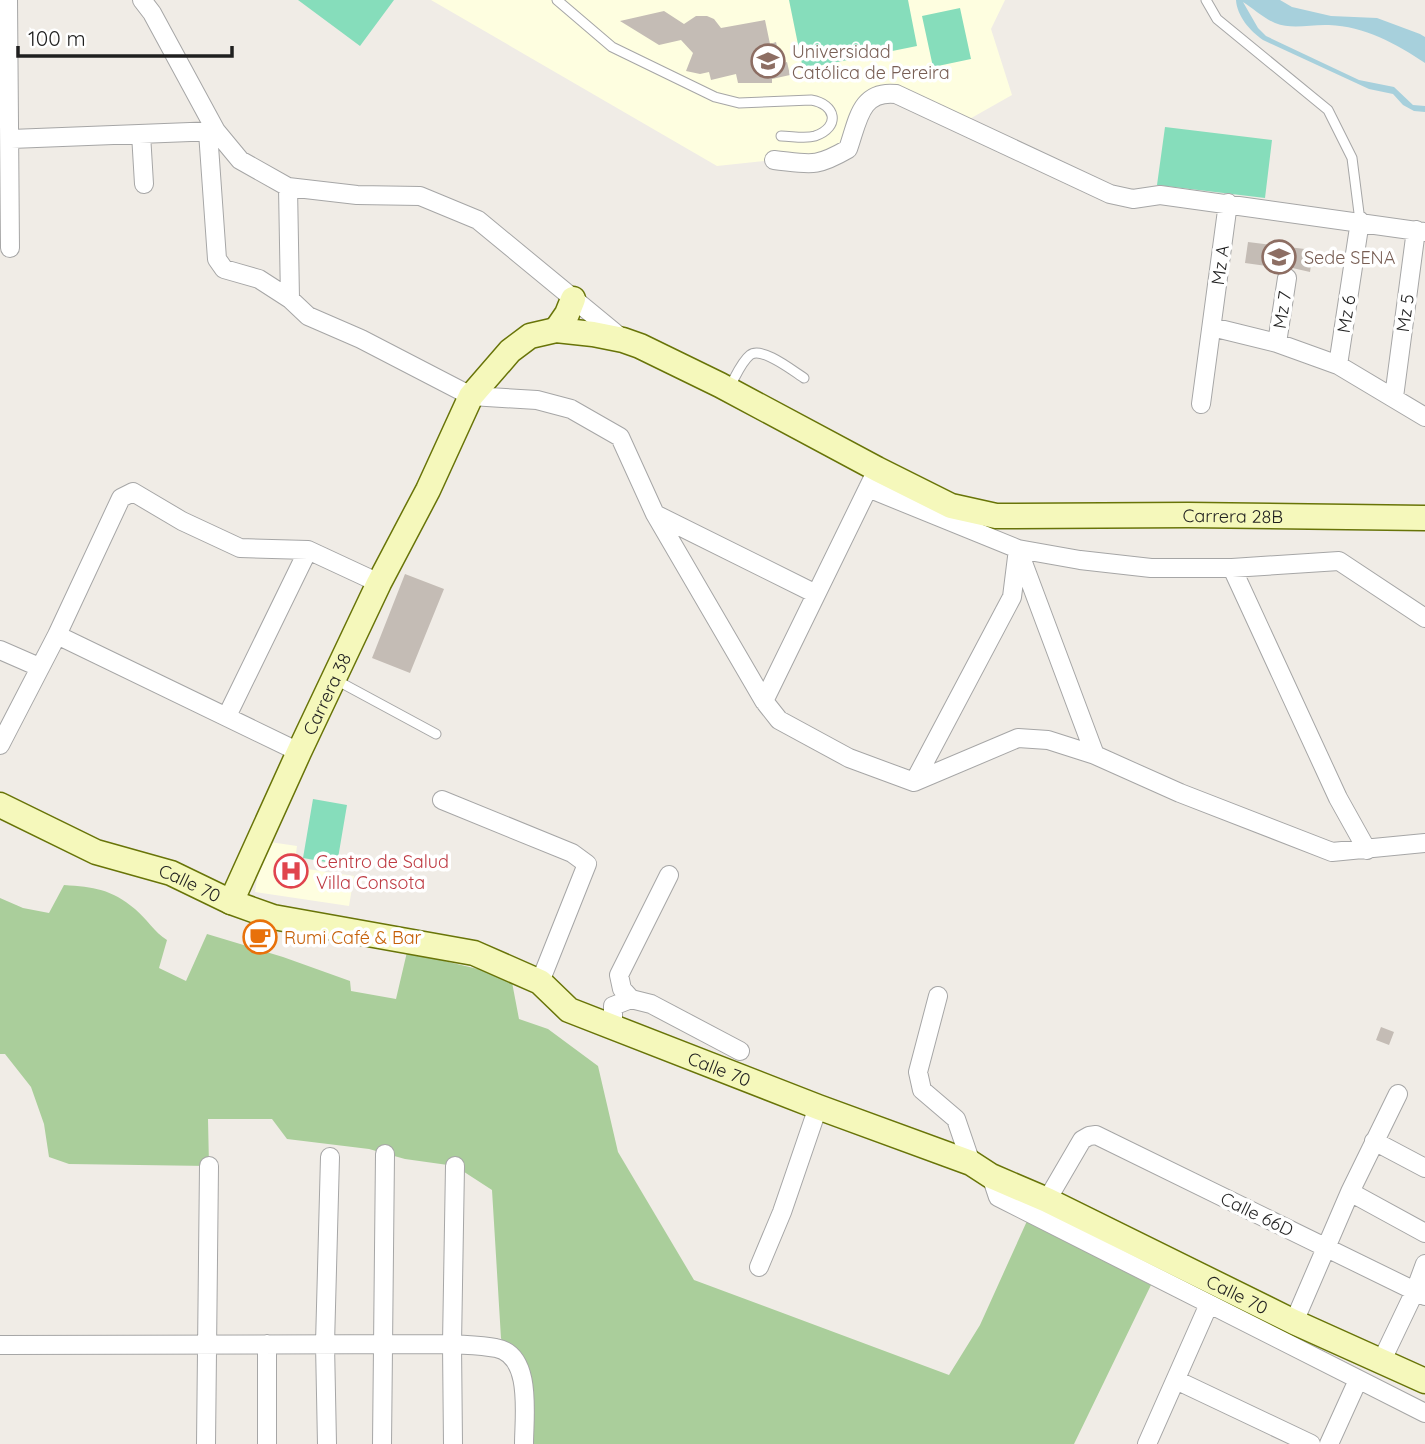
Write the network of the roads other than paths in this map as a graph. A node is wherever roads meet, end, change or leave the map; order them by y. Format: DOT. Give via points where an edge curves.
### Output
graph roads {
  1 [pos="8,0"];
  2 [pos="142,0"];
  3 [pos="557,0"];
  4 [pos="1206,0"];
  5 [pos="5,91"];
  6 [pos="212,132"];
  7 [pos="141,134"];
  8 [pos="781,136"];
  9 [pos="11,139"];
  10 [pos="774,160"];
  11 [pos="144,184"];
  12 [pos="288,187"];
  13 [pos="1228,203"];
  14 [pos="1360,221"];
  15 [pos="1420,231"];
  16 [pos="10,248"];
  17 [pos="1287,278"];
  18 [pos="290,299"];
  19 [pos="573,299"];
  20 [pos="1212,327"];
  21 [pos="556,330"];
  22 [pos="623,340"];
  23 [pos="1277,343"];
  24 [pos="1338,365"];
  25 [pos="804,378"];
  26 [pos="728,390"];
  27 [pos="471,396"];
  28 [pos="1394,397"];
  29 [pos="1201,404"];
  30 [pos="1425,417"];
  31 [pos="872,479"];
  32 [pos="654,514"];
  33 [pos="1425,518"];
  34 [pos="308,550"];
  35 [pos="1018,550"];
  36 [pos="1232,568"];
  37 [pos="379,583"];
  38 [pos="816,594"];
  39 [pos="1425,618"];
  40 [pos="57,635"];
  41 [pos="0,650"];
  42 [pos="39,667"];
  43 [pos="335,679"];
  44 [pos="764,701"];
  45 [pos="227,716"];
  46 [pos="436,734"];
  47 [pos="0,745"];
  48 [pos="299,752"];
  49 [pos="1095,755"];
  50 [pos="914,782"];
  51 [pos="442,800"];
  52 [pos="0,806"];
  53 [pos="1425,844"];
  54 [pos="1367,850"];
  55 [pos="669,875"];
  56 [pos="231,902"];
  57 [pos="540,982"];
  58 [pos="938,996"];
  59 [pos="631,999"];
  60 [pos="613,1028"];
  61 [pos="740,1051"];
  62 [pos="1398,1094"];
  63 [pos="818,1107"];
  64 [pos="1374,1141"];
  65 [pos="385,1154"];
  66 [pos="330,1157"];
  67 [pos="208,1166"];
  68 [pos="455,1166"];
  69 [pos="1425,1168"];
  70 [pos="981,1170"];
  71 [pos="1350,1192"];
  72 [pos="1047,1199"];
  73 [pos="1425,1233"];
  74 [pos="1326,1248"];
  75 [pos="1425,1264"];
  76 [pos="759,1267"];
  77 [pos="1420,1293"];
  78 [pos="1209,1304"];
  79 [pos="1294,1322"];
  80 [pos="206,1343"];
  81 [pos="267,1344"];
  82 [pos="325,1344"];
  83 [pos="383,1344"];
  84 [pos="452,1344"];
  85 [pos="0,1345"];
  86 [pos="1382,1360"];
  87 [pos="1176,1380"];
  88 [pos="1358,1380"];
  89 [pos="1425,1381"];
  90 [pos="1425,1413"];
  91 [pos="1155,1442"];
  92 [pos="206,1444"];
  93 [pos="267,1444"];
  94 [pos="327,1444"];
  95 [pos="382,1444"];
  96 [pos="453,1444"];
  97 [pos="524,1444"];
  98 [pos="1311,1444"];
  99 [pos="1329,1444"];
  1 -- 5 [label="street"];
  2 -- 6 [label="street"];
  3 -- 8 [label="lane" via="612,47 715,97 739,103 811,100 830,110 830,127 823,132 812,137"];
  4 -- 14 [label="lane" via="1217,19 1328,110 1352,158"];
  5 -- 9 [label="street"];
  6 -- 7 [label="street"];
  6 -- 12 [label="street" via="240,159"];
  6 -- 18 [label="street" via="217,259 224,270 259,279"];
  7 -- 9 [label="street"];
  7 -- 11 [label="street"];
  9 -- 16 [label="street"];
  10 -- 13 [label="street" via="824,163 848,149 863,105 886,93 1110,194"];
  12 -- 18 [label="street"];
  12 -- 19 [label="street" via="420,196 478,220"];
  13 -- 14 [label="street"];
  13 -- 20 [label="street, Mz A"];
  14 -- 15 [label="street"];
  14 -- 24 [label="street, Mz 6"];
  15 -- 28 [label="street, Mz 5"];
  17 -- 23 [label="street, Mz 7"];
  18 -- 27 [label="street" via="308,316"];
  19 -- 21 [label="street"];
  19 -- 22 [label="street"];
  20 -- 23 [label="street"];
  20 -- 29 [label="street, Mz A"];
  21 -- 22 [label="street, Carrera 28B"];
  21 -- 27 [label="street, Carrera 38" via="530,336 510,351"];
  22 -- 26 [label="street, Carrera 28B"];
  23 -- 24 [label="street"];
  24 -- 28 [label="street"];
  25 -- 26 [label="lane" via="766,354 754,353"];
  26 -- 31 [label="street, Carrera 28B"];
  27 -- 32 [label="street" via="537,400 571,409 620,437"];
  27 -- 37 [label="street, Carrera 38"];
  28 -- 30 [label="street"];
  31 -- 33 [label="street, Carrera 28B" via="996,516"];
  31 -- 35 [label="street"];
  31 -- 38 [label="street"];
  32 -- 38 [label="street"];
  32 -- 44 [label="street"];
  34 -- 37 [label="street"];
  34 -- 40 [label="street" via="240,548 133,492 126,494"];
  34 -- 45 [label="street"];
  35 -- 36 [label="street" via="1151,568"];
  35 -- 49 [label="street"];
  35 -- 50 [label="street" via="1012,597"];
  36 -- 39 [label="street" via="1339,561"];
  36 -- 54 [label="street" via="1338,798"];
  37 -- 43 [label="street, Carrera 38"];
  38 -- 44 [label="street"];
  40 -- 42 [label="street"];
  40 -- 45 [label="street"];
  41 -- 42 [label="street"];
  42 -- 47 [label="street"];
  43 -- 46 [label="lane"];
  43 -- 48 [label="street, Carrera 38"];
  44 -- 50 [label="street" via="779,720 837,752"];
  45 -- 48 [label="street"];
  48 -- 56 [label="street, Carrera 38"];
  49 -- 50 [label="street" via="1048,740 1018,738"];
  49 -- 54 [label="street" via="1332,852"];
  51 -- 57 [label="street" via="572,853 587,864"];
  52 -- 56 [label="street, Calle 70" via="96,852 171,873"];
  53 -- 54 [label="street"];
  55 -- 59 [label="street" via="620,975 622,989"];
  56 -- 57 [label="street, Calle 70" via="273,917 474,953"];
  57 -- 60 [label="street, Calle 70" via="569,1010"];
  58 -- 70 [label="street" via="918,1072 922,1090 956,1119"];
  59 -- 60 [label="street" via="613,1006"];
  59 -- 61 [label="street" via="651,1004"];
  60 -- 63 [label="street, Calle 70"];
  62 -- 64 [label="street"];
  63 -- 70 [label="street, Calle 70"];
  63 -- 76 [label="street"];
  64 -- 69 [label="street"];
  64 -- 71 [label="street"];
  65 -- 83 [label="street"];
  66 -- 82 [label="street"];
  67 -- 80 [label="street"];
  68 -- 84 [label="street"];
  70 -- 72 [label="street, Calle 70"];
  70 -- 78 [label="street" via="998,1197"];
  71 -- 73 [label="street"];
  71 -- 74 [label="street"];
  72 -- 74 [label="street, Calle 66D" via="1082,1140 1096,1135"];
  72 -- 79 [label="street, Calle 70"];
  74 -- 77 [label="street, Calle 66D"];
  74 -- 79 [label="street"];
  75 -- 77 [label="street"];
  77 -- 86 [label="street"];
  78 -- 87 [label="street"];
  78 -- 88 [label="street"];
  79 -- 86 [label="street, Calle 70"];
  80 -- 81 [label="street"];
  80 -- 85 [label="street"];
  80 -- 92 [label="street"];
  81 -- 82 [label="street"];
  81 -- 93 [label="street"];
  82 -- 83 [label="street"];
  82 -- 94 [label="street"];
  83 -- 84 [label="street"];
  83 -- 95 [label="street"];
  84 -- 96 [label="street"];
  84 -- 97 [label="street" via="498,1348 511,1355 524,1385"];
  86 -- 89 [label="street, Calle 70"];
  87 -- 91 [label="street"];
  87 -- 98 [label="street"];
  88 -- 90 [label="street"];
  88 -- 99 [label="street"];
}
